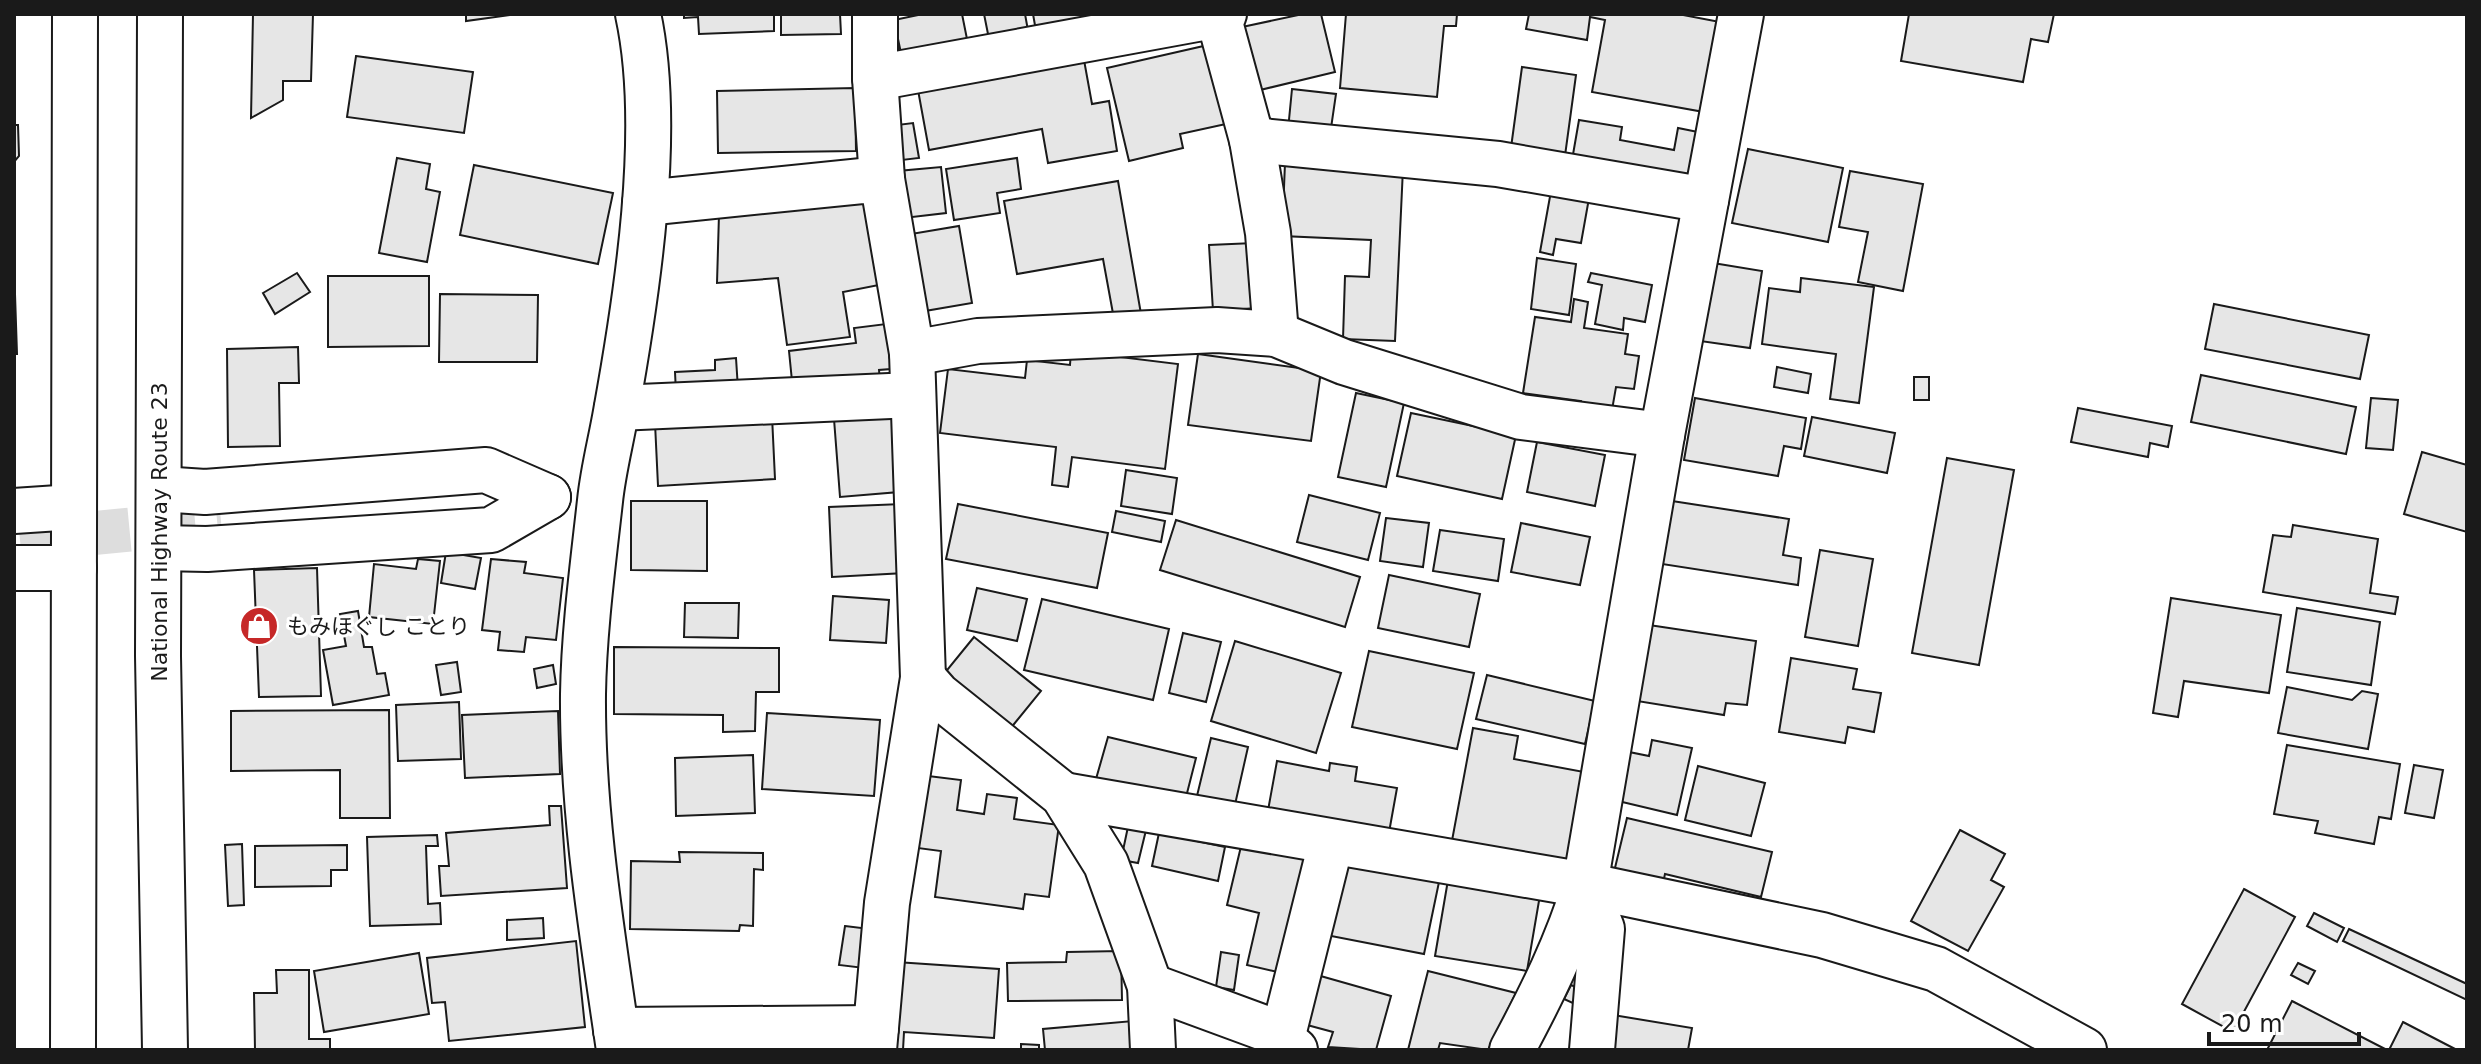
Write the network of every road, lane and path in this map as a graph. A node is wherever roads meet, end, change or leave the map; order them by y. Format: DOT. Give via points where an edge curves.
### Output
graph roads {
  1 [pos="75,14"];
  2 [pos="160,14"];
  3 [pos="638,14"];
  4 [pos="875,14"];
  5 [pos="1221,14"];
  6 [pos="1741,14"];
  7 [pos="1150,21"];
  8 [pos="875,78"];
  9 [pos="1252,140"];
  10 [pos="882,179"];
  11 [pos="1706,200"];
  12 [pos="645,203"];
  13 [pos="1276,334"];
  14 [pos="912,374"];
  15 [pos="617,408"];
  16 [pos="1662,435"];
  17 [pos="160,489"];
  18 [pos="548,497"];
  19 [pos="600,498"];
  20 [pos="74,507"];
  21 [pos="221,521"];
  22 [pos="16,540"];
  23 [pos="159,548"];
  24 [pos="74,568"];
  25 [pos="923,678"];
  26 [pos="1063,795"];
  27 [pos="1331,843"];
  28 [pos="1585,885"];
  29 [pos="1150,986"];
  30 [pos="875,1039"];
  31 [pos="618,1040"];
  32 [pos="1288,1044"];
  33 [pos="73,1050"];
  34 [pos="165,1050"];
  35 [pos="1153,1050"];
  36 [pos="1512,1050"];
  37 [pos="1592,1050"];
  38 [pos="2084,1050"];
  1 -- 20 [label="main road"];
  2 -- 17 [label="main road, National Highway Route 23"];
  3 -- 12 [label="main road" via="647,122"];
  4 -- 8 [label="main road"];
  5 -- 7 [label="main road"];
  5 -- 9 [label="main road"];
  6 -- 11 [label="main road"];
  7 -- 8 [label="main road"];
  8 -- 10 [label="main road"];
  9 -- 11 [label="main road" via="1498,164"];
  9 -- 13 [label="main road" via="1268,233"];
  10 -- 12 [label="main road"];
  10 -- 14 [label="main road"];
  11 -- 16 [label="main road"];
  12 -- 15 [label="main road"];
  13 -- 14 [label="main road" via="1217,330 978,341"];
  13 -- 16 [label="main road" via="1344,362 1521,417"];
  14 -- 15 [label="main road"];
  14 -- 25 [label="main road"];
  15 -- 19 [label="main road"];
  16 -- 28 [label="main road"];
  17 -- 18 [label="main road" via="205,492 486,470"];
  17 -- 23 [label="main road, National Highway Route 23"];
  18 -- 19 [label="main road"];
  18 -- 21 [label="main road"];
  18 -- 23 [label="main road" via="491,530"];
  19 -- 31 [label="main road" via="583,692 586,781"];
  20 -- 22 [label="main road"];
  20 -- 24 [label="main road"];
  22 -- 24 [label="main road"];
  23 -- 34 [label="main road, National Highway Route 23"];
  24 -- 33 [label="main road"];
  25 -- 26 [label="main road"];
  25 -- 30 [label="main road" via="887,903"];
  26 -- 27 [label="main road"];
  26 -- 29 [label="main road" via="1106,864"];
  27 -- 28 [label="main road"];
  27 -- 32 [label="main road"];
  28 -- 36 [label="main road" via="1549,982"];
  28 -- 37 [label="main road" via="1602,929"];
  28 -- 38 [label="main road" via="1822,935 1936,969"];
  29 -- 32 [label="main road" via="1267,1029"];
  29 -- 35 [label="main road"];
  30 -- 31 [label="main road"];
}
